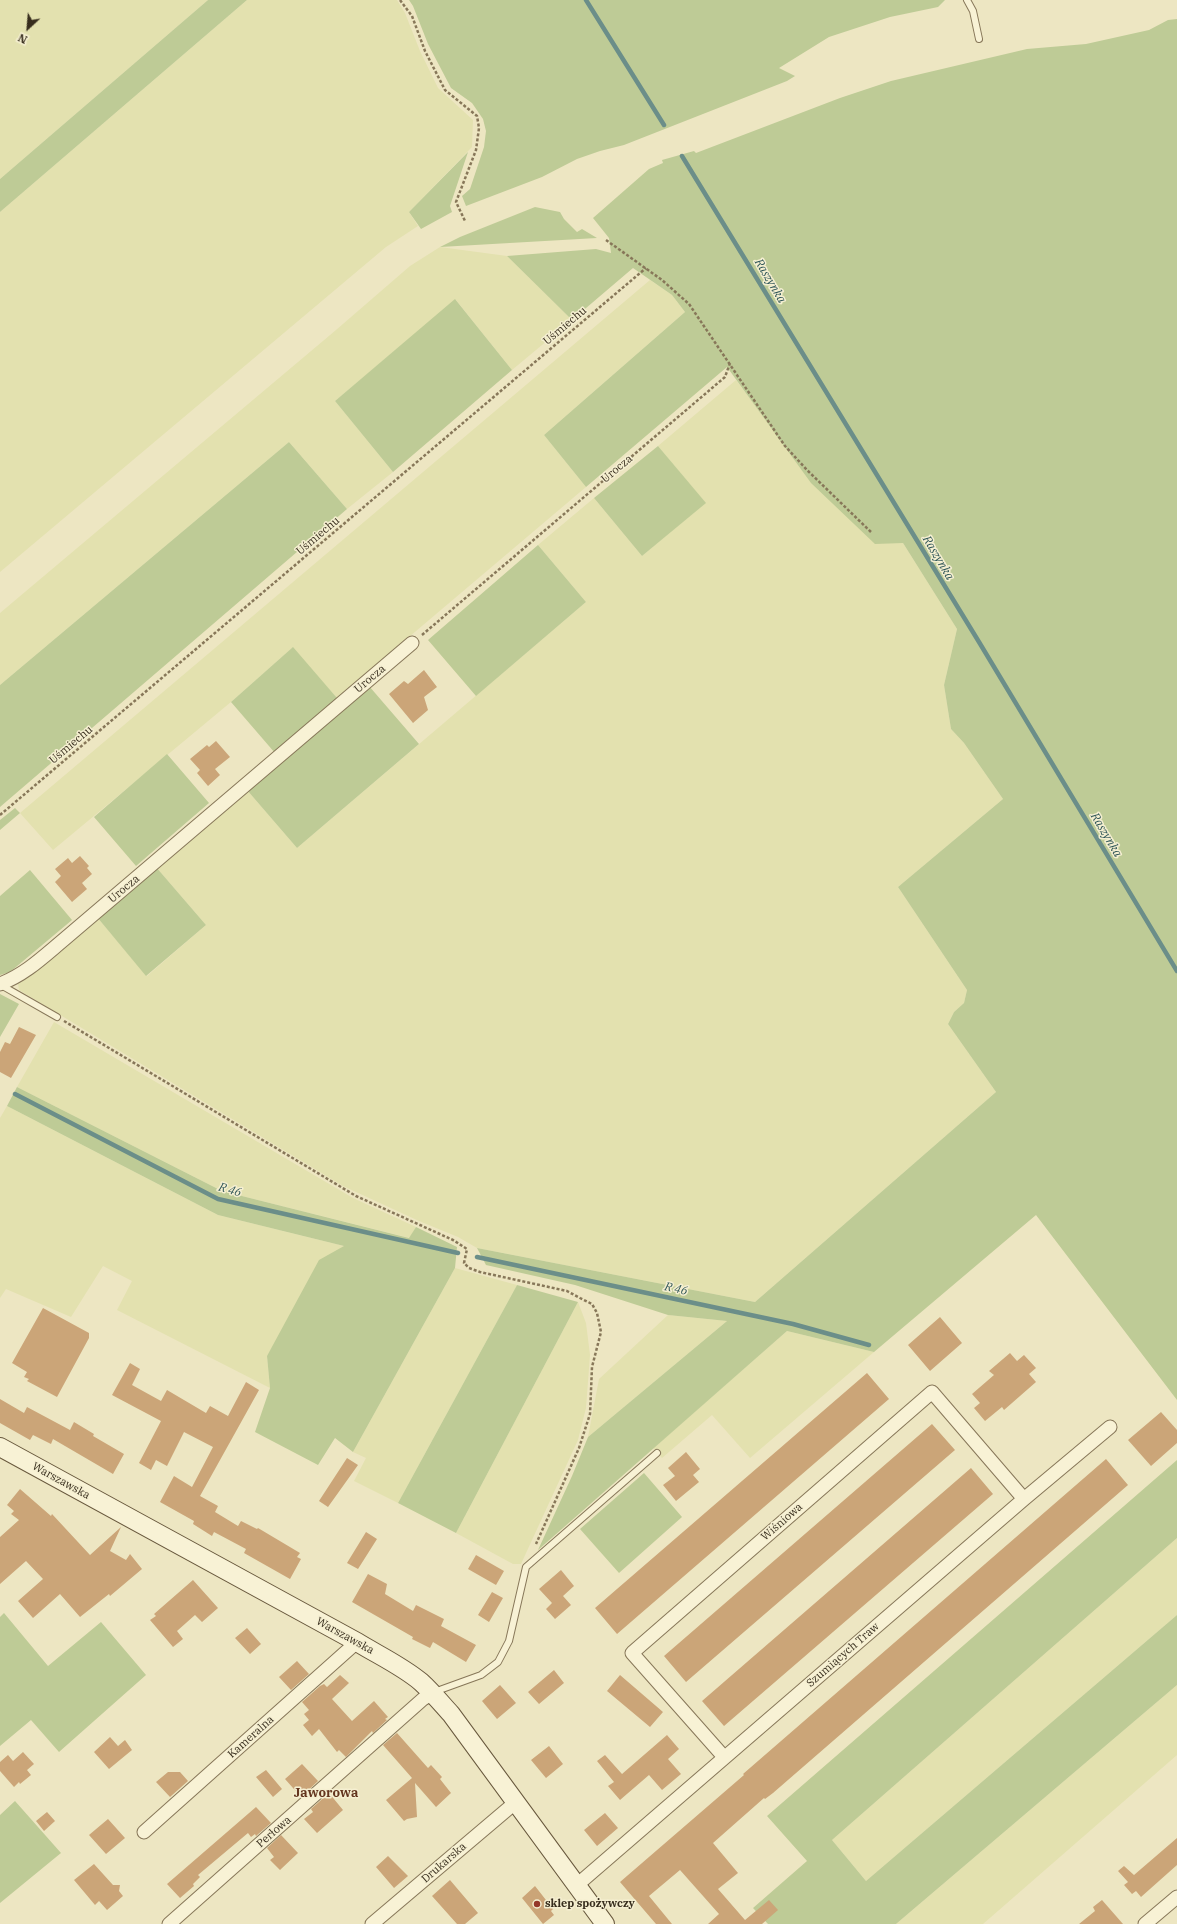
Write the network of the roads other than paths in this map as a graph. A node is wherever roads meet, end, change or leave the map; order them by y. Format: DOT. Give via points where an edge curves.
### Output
graph roads {
  1 [pos="967,0"];
  2 [pos="979,39"];
  3 [pos="412,644"];
  4 [pos="0,984"];
  5 [pos="57,1017"];
  6 [pos="1110,1427"];
  7 [pos="0,1447"];
  8 [pos="657,1454"];
  9 [pos="1024,1499"];
  10 [pos="357,1642"];
  11 [pos="433,1693"];
  12 [pos="724,1757"];
  13 [pos="516,1802"];
  14 [pos="144,1832"];
  15 [pos="577,1884"];
  16 [pos="1177,1897"];
  17 [pos="169,1924"];
  18 [pos="372,1924"];
  19 [pos="605,1924"];
  20 [pos="1146,1924"];
  1 -- 2 [label="lane" via="973,11"];
  3 -- 4 [label="street, Urocza" via="61,942 13,980"];
  4 -- 5 [label="lane"];
  6 -- 9 [label="street, Szumiących Traw"];
  7 -- 10 [label="street, Warszawska"];
  8 -- 11 [label="lane" via="526,1567 509,1641 498,1662 481,1675"];
  9 -- 12 [label="street, Szumiących Traw"];
  9 -- 12 [label="street, Wiśniowa" via="932,1392 632,1653"];
  10 -- 11 [label="street, Warszawska" via="405,1671"];
  10 -- 14 [label="street, Kameralna"];
  11 -- 13 [label="street, Warszawska"];
  11 -- 17 [label="street, Perłowa" via="423,1699"];
  12 -- 15 [label="street, Szumiących Traw"];
  13 -- 15 [label="street, Warszawska"];
  13 -- 18 [label="street, Drukarska"];
  15 -- 19 [label="street, Warszawska"];
  16 -- 20 [label="street"];
}
